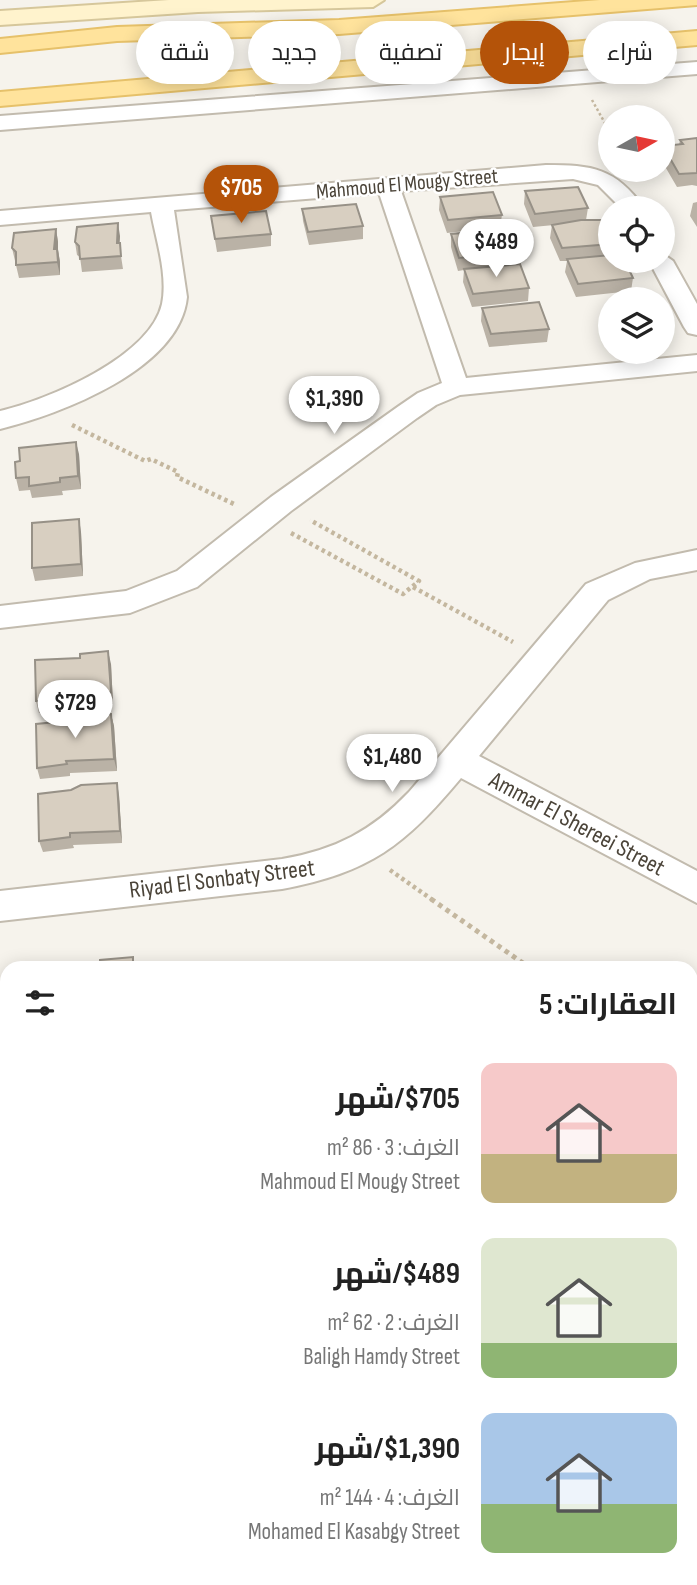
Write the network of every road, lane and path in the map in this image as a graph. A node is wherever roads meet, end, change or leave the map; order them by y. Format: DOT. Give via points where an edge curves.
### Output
graph roads {
  1 [pos="373,0"];
  2 [pos="689,0"];
  3 [pos="314,1"];
  4 [pos="447,9"];
  5 [pos="0,18"];
  6 [pos="697,38"];
  7 [pos="4,45"];
  8 [pos="119,51"];
  9 [pos="466,59"];
  10 [pos="355,68"];
  11 [pos="697,68"];
  12 [pos="355,69"];
  13 [pos="580,77"];
  14 [pos="10,98"];
  15 [pos="598,110"];
  16 [pos="0,123"];
  17 [pos="388,186"];
  18 [pos="622,196"];
  19 [pos="162,205"];
  20 [pos="0,218"];
  21 [pos="667,273"];
  22 [pos="697,327"];
  23 [pos="697,363"];
  24 [pos="457,387"];
  25 [pos="39,409"];
  26 [pos="0,420"];
  27 [pos="272,511"];
  28 [pos="697,560"];
  29 [pos="413,587"];
  30 [pos="0,617"];
  31 [pos="542,658"];
  32 [pos="457,760"];
  33 [pos="364,852"];
  34 [pos="697,888"];
  35 [pos="0,906"];
  36 [pos="520,961"];
  1 -- 3 [label="street"];
  2 -- 4 [label="main road"];
  3 -- 5 [label="street"];
  4 -- 8 [label="main road"];
  6 -- 9 [label="main road"];
  7 -- 8 [label="main road"];
  7 -- 14 [label="main road" via="35,52 47,71 42,83"];
  8 -- 10 [label="main road" via="147,67 301,60"];
  11 -- 13 [label="street"];
  12 -- 14 [label="main road"];
  13 -- 15 [label="path"];
  13 -- 16 [label="street"];
  17 -- 18 [label="street, Mahmoud El Mougy Street" via="571,172 606,178"];
  17 -- 19 [label="street, Mahmoud El Mougy Street"];
  17 -- 24 [label="street"];
  19 -- 20 [label="street, Mahmoud El Mougy Street"];
  19 -- 25 [label="street" via="174,292 174,307 165,323 120,369"];
  21 -- 22 [label="street"];
  23 -- 24 [label="street"];
  24 -- 27 [label="street" via="427,399"];
  25 -- 26 [label="street"];
  25 -- 27 [label="path" via="178,472 177,477"];
  27 -- 29 [label="path" via="403,594"];
  27 -- 29 [label="path" via="417,578"];
  27 -- 30 [label="street" via="210,564 160,592 130,602"];
  28 -- 31 [label="street, Riyad El Sonbaty Street" via="641,569 617,579 597,592"];
  29 -- 31 [label="path"];
  31 -- 32 [label="street, Riyad El Sonbaty Street"];
  32 -- 33 [label="street, Riyad El Sonbaty Street" via="397,829"];
  32 -- 34 [label="street, Ammar El Shereei Street"];
  33 -- 35 [label="street, Riyad El Sonbaty Street" via="325,867 282,874"];
  33 -- 36 [label="path"];
}
